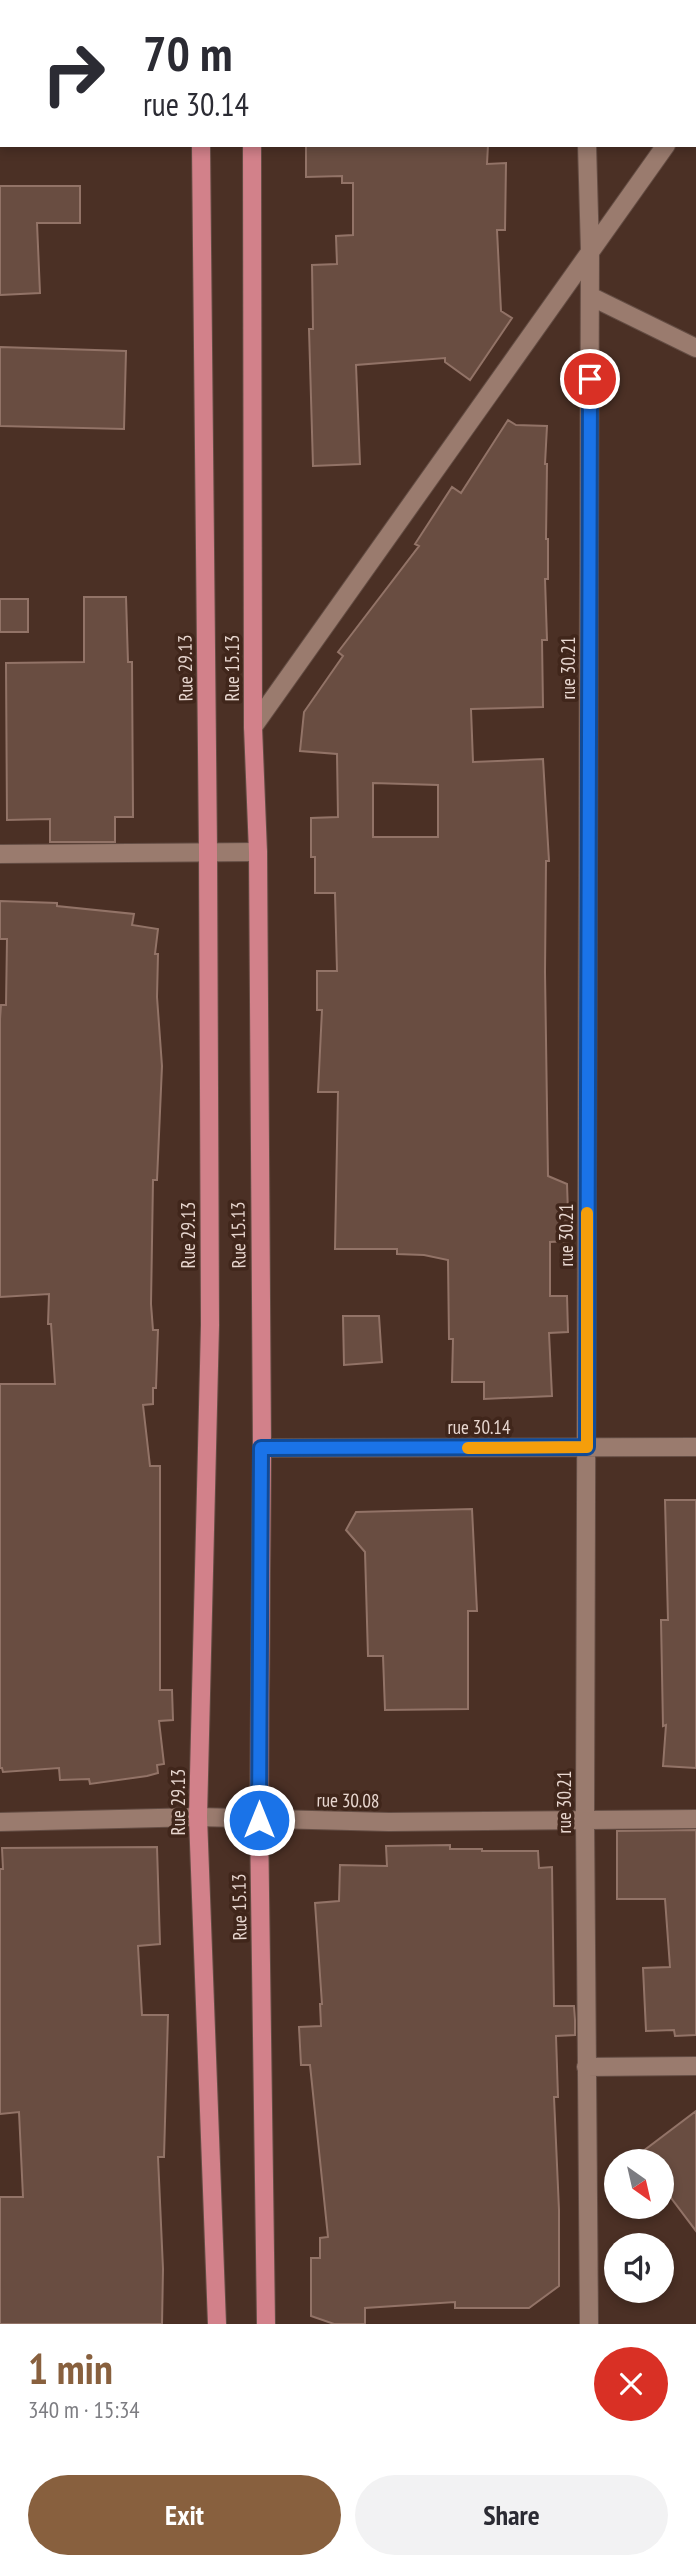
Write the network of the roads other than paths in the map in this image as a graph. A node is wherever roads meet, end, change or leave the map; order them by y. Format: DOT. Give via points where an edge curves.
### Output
graph roads {
  1 [pos="201,147"];
  2 [pos="252,147"];
  3 [pos="587,147"];
  4 [pos="665,147"];
  5 [pos="590,251"];
  6 [pos="590,296"];
  7 [pos="696,348"];
  8 [pos="253,727"];
  9 [pos="208,851"];
  10 [pos="258,852"];
  11 [pos="0,854"];
  12 [pos="587,1447"];
  13 [pos="696,1447"];
  14 [pos="261,1448"];
  15 [pos="198,1817"];
  16 [pos="585,1819"];
  17 [pos="696,1819"];
  18 [pos="259,1820"];
  19 [pos="0,1822"];
  20 [pos="696,2066"];
  21 [pos="586,2067"];
  22 [pos="217,2324"];
  23 [pos="265,2324"];
  24 [pos="589,2324"];
  1 -- 9 [label="main road, Rue 29.13"];
  2 -- 8 [label="main road, Rue 15.13"];
  3 -- 5 [label="street, rue 30.21"];
  4 -- 5 [label="street"];
  5 -- 6 [label="street, rue 30.21"];
  5 -- 8 [label="street"];
  6 -- 7 [label="street"];
  6 -- 12 [label="street, rue 30.21"];
  8 -- 10 [label="main road, Rue 15.13"];
  9 -- 10 [label="street"];
  9 -- 11 [label="street"];
  9 -- 15 [label="main road, Rue 29.13" via="210,1325"];
  10 -- 14 [label="main road, Rue 15.13"];
  12 -- 13 [label="street, rue 30.14"];
  12 -- 14 [label="street, rue 30.14"];
  12 -- 16 [label="street, rue 30.21"];
  14 -- 18 [label="main road, Rue 15.13"];
  15 -- 18 [label="street, rue 30.08"];
  15 -- 19 [label="street, rue 30.08"];
  15 -- 22 [label="main road, Rue 29.13"];
  16 -- 17 [label="street, rue 30.08"];
  16 -- 18 [label="street, rue 30.08"];
  16 -- 21 [label="street, rue 30.21"];
  18 -- 23 [label="main road, Rue 15.13"];
  20 -- 21 [label="street"];
  21 -- 24 [label="street, rue 30.21"];
}
